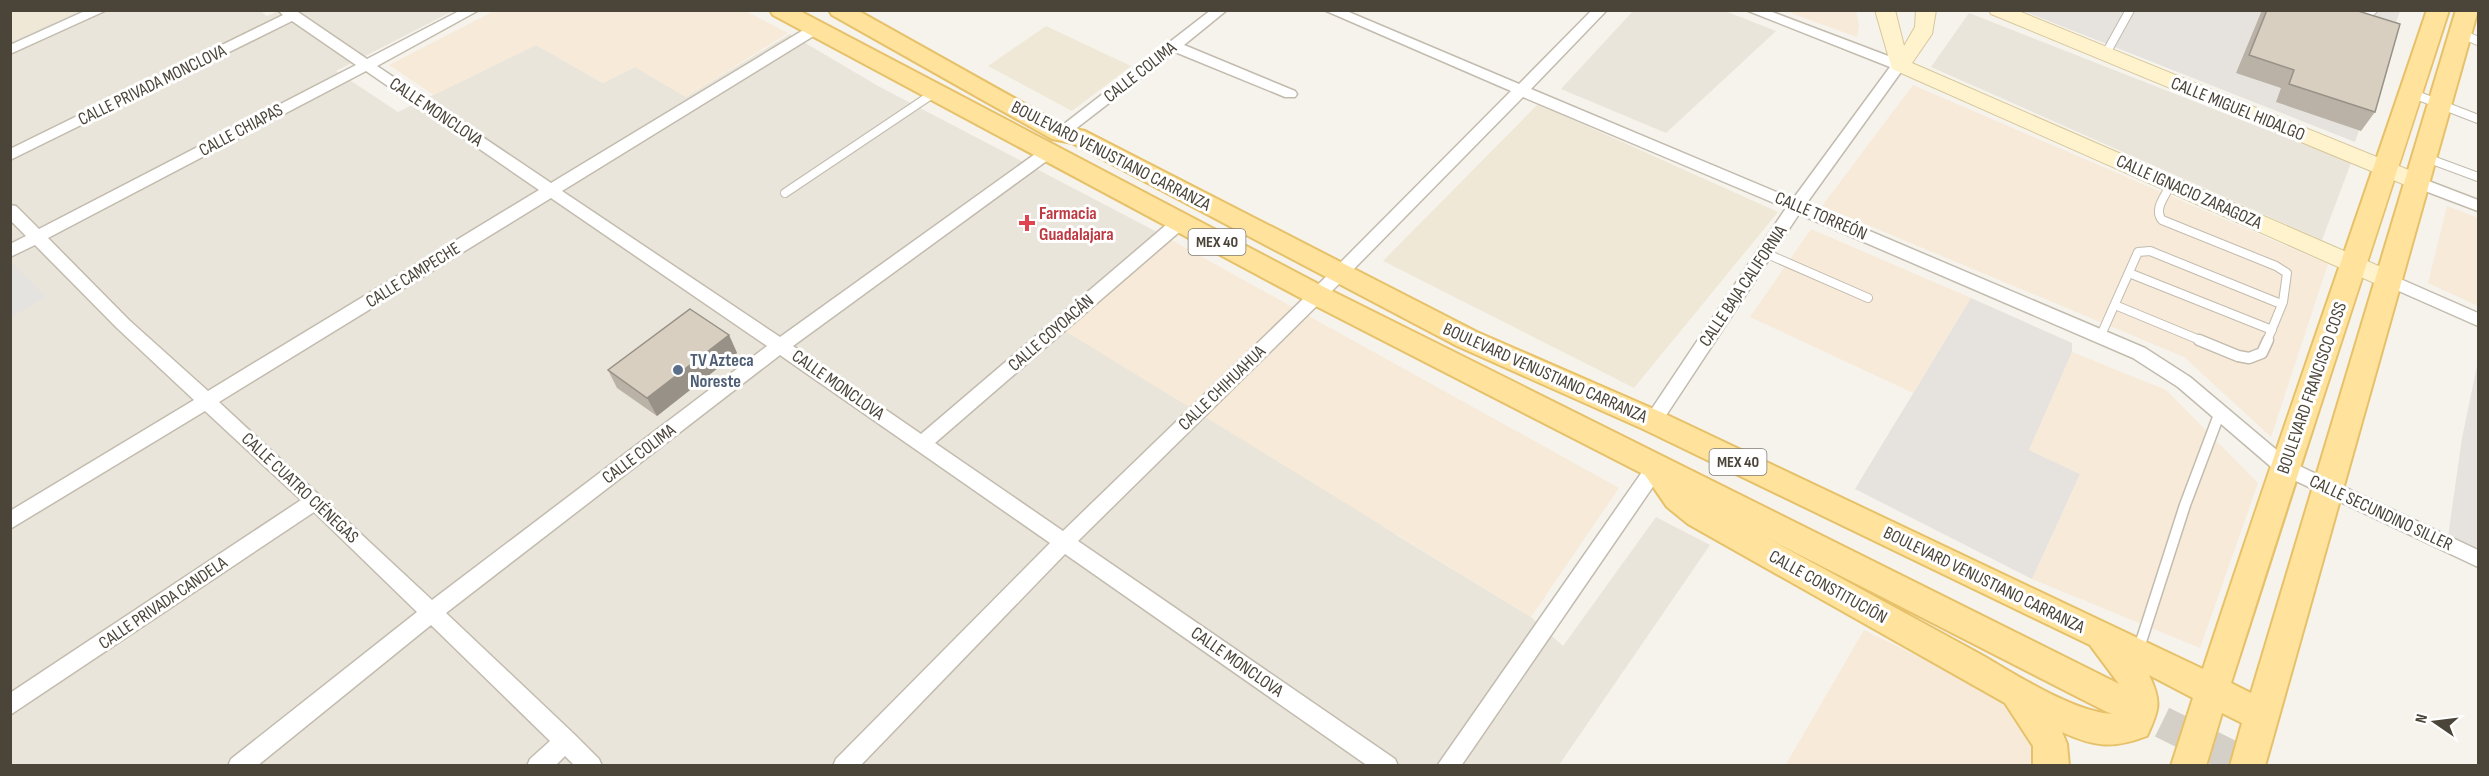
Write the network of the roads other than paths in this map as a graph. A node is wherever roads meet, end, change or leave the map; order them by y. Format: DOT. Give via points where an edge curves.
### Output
graph roads {
  1 [pos="100,10"];
  2 [pos="472,10"];
  3 [pos="781,10"];
  4 [pos="1220,10"];
  5 [pos="1331,10"];
  6 [pos="1600,10"];
  7 [pos="1753,10"];
  8 [pos="1885,10"];
  9 [pos="1943,10"];
  10 [pos="1998,10"];
  11 [pos="2130,10"];
  12 [pos="2373,10"];
  13 [pos="2438,10"];
  14 [pos="843,11"];
  15 [pos="289,13"];
  16 [pos="1926,18"];
  17 [pos="2349,22"];
  18 [pos="2468,28"];
  19 [pos="815,29"];
  20 [pos="1174,46"];
  21 [pos="10,51"];
  22 [pos="2105,55"];
  23 [pos="366,65"];
  24 [pos="1899,65"];
  25 [pos="1521,89"];
  26 [pos="933,93"];
  27 [pos="2411,93"];
  28 [pos="1290,94"];
  29 [pos="2440,104"];
  30 [pos="2478,119"];
  31 [pos="1054,143"];
  32 [pos="10,155"];
  33 [pos="2386,169"];
  34 [pos="2421,169"];
  35 [pos="2478,177"];
  36 [pos="2171,184"];
  37 [pos="551,190"];
  38 [pos="785,193"];
  39 [pos="1796,206"];
  40 [pos="2478,207"];
  41 [pos="10,210"];
  42 [pos="1179,223"];
  43 [pos="39,237"];
  44 [pos="10,251"];
  45 [pos="1765,253"];
  46 [pos="2354,265"];
  47 [pos="2130,273"];
  48 [pos="1339,274"];
  49 [pos="2389,280"];
  50 [pos="1317,295"];
  51 [pos="1868,298"];
  52 [pos="2281,304"];
  53 [pos="2115,305"];
  54 [pos="2478,320"];
  55 [pos="2272,330"];
  56 [pos="2101,335"];
  57 [pos="780,346"];
  58 [pos="205,401"];
  59 [pos="2220,412"];
  60 [pos="1653,421"];
  61 [pos="922,444"];
  62 [pos="1656,466"];
  63 [pos="2284,467"];
  64 [pos="2326,487"];
  65 [pos="315,501"];
  66 [pos="10,521"];
  67 [pos="1064,542"];
  68 [pos="2478,559"];
  69 [pos="432,612"];
  70 [pos="2100,635"];
  71 [pos="2137,652"];
  72 [pos="2015,691"];
  73 [pos="2214,691"];
  74 [pos="2117,700"];
  75 [pos="10,705"];
  76 [pos="2260,715"];
  77 [pos="566,741"];
  78 [pos="239,765"];
  79 [pos="538,765"];
  80 [pos="591,765"];
  81 [pos="844,765"];
  82 [pos="1387,765"];
  83 [pos="1448,765"];
  84 [pos="2051,765"];
  85 [pos="2188,765"];
  86 [pos="2247,765"];
  1 -- 21 [label="street"];
  2 -- 23 [label="street, CALLE CHIAPAS"];
  3 -- 19 [label="main road, BOULEVARD VENUSTIANO CARRANZA / MEX 40"];
  4 -- 20 [label="street, CALLE COLIMA"];
  5 -- 25 [label="street, CALLE TORREÓN"];
  6 -- 25 [label="street, CALLE CHIHUAHUA"];
  7 -- 24 [label="street"];
  8 -- 24 [label="main road"];
  9 -- 16 [label="main road"];
  10 -- 22 [label="main road, CALLE MIGUEL HIDALGO"];
  11 -- 22 [label="lane"];
  12 -- 17 [label="lane" via="2366,18"];
  13 -- 27 [label="main road, BOULEVARD FRANCISCO COSS"];
  14 -- 31 [label="main road, BOULEVARD VENUSTIANO CARRANZA / MEX 40"];
  15 -- 23 [label="street, CALLE MONCLOVA"];
  15 -- 32 [label="street, CALLE PRIVADA MONCLOVA"];
  16 -- 24 [label="main road" via="1919,41"];
  18 -- 29 [label="main road"];
  19 -- 26 [label="main road, BOULEVARD VENUSTIANO CARRANZA / MEX 40"];
  19 -- 37 [label="street, CALLE CAMPECHE"];
  20 -- 28 [label="street"];
  20 -- 31 [label="street, CALLE COLIMA"];
  22 -- 33 [label="main road, CALLE MIGUEL HIDALGO"];
  23 -- 37 [label="street, CALLE MONCLOVA"];
  23 -- 43 [label="street, CALLE CHIAPAS"];
  24 -- 36 [label="main road, CALLE IGNACIO ZARAGOZA"];
  24 -- 39 [label="street, CALLE BAJA CALIFORNIA"];
  25 -- 39 [label="street, CALLE TORREÓN"];
  25 -- 48 [label="street, CALLE CHIHUAHUA"];
  26 -- 31 [label="main road, BOULEVARD VENUSTIANO CARRANZA / MEX 40"];
  26 -- 38 [label="lane"];
  27 -- 29 [label="lane"];
  27 -- 33 [label="main road, BOULEVARD FRANCISCO COSS"];
  29 -- 30 [label="lane"];
  29 -- 34 [label="main road"];
  31 -- 42 [label="main road, BOULEVARD VENUSTIANO CARRANZA / MEX 40"];
  31 -- 48 [label="main road, BOULEVARD VENUSTIANO CARRANZA / MEX 40" via="1077,136"];
  31 -- 57 [label="street, CALLE COLIMA"];
  33 -- 34 [label="main road, CALLE MIGUEL HIDALGO"];
  33 -- 46 [label="main road, BOULEVARD FRANCISCO COSS"];
  34 -- 35 [label="lane"];
  34 -- 40 [label="street, CALLE MIGUEL HIDALGO"];
  34 -- 49 [label="main road"];
  36 -- 46 [label="main road, CALLE IGNACIO ZARAGOZA"];
  36 -- 52 [label="lane" via="2158,210 2162,220 2284,270 2289,279"];
  37 -- 57 [label="street, CALLE MONCLOVA"];
  37 -- 58 [label="street, CALLE CAMPECHE"];
  39 -- 45 [label="street, CALLE BAJA CALIFORNIA"];
  39 -- 56 [label="street, CALLE TORREÓN"];
  41 -- 43 [label="street, CALLE CUATRO CIÉNEGAS"];
  42 -- 50 [label="main road, BOULEVARD VENUSTIANO CARRANZA / MEX 40"];
  42 -- 61 [label="street, CALLE COYOACÁN"];
  43 -- 44 [label="street, CALLE CHIAPAS"];
  43 -- 58 [label="street, CALLE CUATRO CIÉNEGAS"];
  45 -- 51 [label="lane"];
  45 -- 60 [label="street, CALLE BAJA CALIFORNIA"];
  46 -- 49 [label="main road, CALLE IGNACIO ZARAGOZA"];
  46 -- 63 [label="main road, BOULEVARD FRANCISCO COSS"];
  47 -- 52 [label="lane" via="2138,252 2150,251"];
  47 -- 53 [label="lane"];
  47 -- 55 [label="lane"];
  48 -- 50 [label="street, CALLE CHIHUAHUA"];
  48 -- 60 [label="main road, BOULEVARD VENUSTIANO CARRANZA / MEX 40" via="1467,339"];
  49 -- 54 [label="street, CALLE IGNACIO ZARAGOZA"];
  49 -- 64 [label="main road"];
  50 -- 62 [label="main road, BOULEVARD VENUSTIANO CARRANZA / MEX 40"];
  50 -- 67 [label="street, CALLE CHIHUAHUA"];
  52 -- 55 [label="lane"];
  53 -- 55 [label="lane" via="2249,358 2262,352"];
  53 -- 56 [label="lane"];
  56 -- 59 [label="street, CALLE TORREÓN" via="2162,367"];
  57 -- 61 [label="street, CALLE MONCLOVA"];
  57 -- 69 [label="street, CALLE COLIMA"];
  58 -- 65 [label="street, CALLE CUATRO CIÉNEGAS"];
  58 -- 66 [label="street, CALLE CAMPECHE"];
  59 -- 63 [label="street, CALLE TORREÓN"];
  59 -- 71 [label="lane"];
  60 -- 70 [label="main road, BOULEVARD VENUSTIANO CARRANZA / MEX 40"];
  61 -- 67 [label="street, CALLE MONCLOVA"];
  62 -- 72 [label="main road, CALLE CONSTITUCIÔN" via="1672,495 1686,508"];
  62 -- 74 [label="main road, BOULEVARD VENUSTIANO CARRANZA"];
  62 -- 83 [label="street"];
  63 -- 64 [label="street, CALLE SECUNDINO SILLER"];
  63 -- 73 [label="main road, BOULEVARD FRANCISCO COSS"];
  64 -- 68 [label="street, CALLE SECUNDINO SILLER"];
  64 -- 76 [label="main road"];
  65 -- 69 [label="street, CALLE CUATRO CIÉNEGAS"];
  65 -- 75 [label="street, CALLE PRIVADA CANDELA"];
  67 -- 81 [label="street, CALLE CHIHUAHUA"];
  67 -- 82 [label="street, CALLE MONCLOVA"];
  69 -- 77 [label="street, CALLE CUATRO CIÉNEGAS"];
  69 -- 78 [label="street, CALLE COLIMA"];
  70 -- 71 [label="main road, BOULEVARD VENUSTIANO CARRANZA / MEX 40"];
  70 -- 72 [label="main road, CALLE CONSTITUCIÔN" via="2136,684 2143,708 2134,725 2117,730 2097,729"];
  71 -- 73 [label="main road, BOULEVARD VENUSTIANO CARRANZA / MEX 40"];
  72 -- 84 [label="main road" via="2050,744"];
  73 -- 76 [label="main road, BOULEVARD VENUSTIANO CARRANZA / MEX 40"];
  73 -- 85 [label="main road, BOULEVARD FRANCISCO COSS"];
  76 -- 86 [label="main road"];
  77 -- 79 [label="street"];
  77 -- 80 [label="street, CALLE CUATRO CIÉNEGAS"];
}
